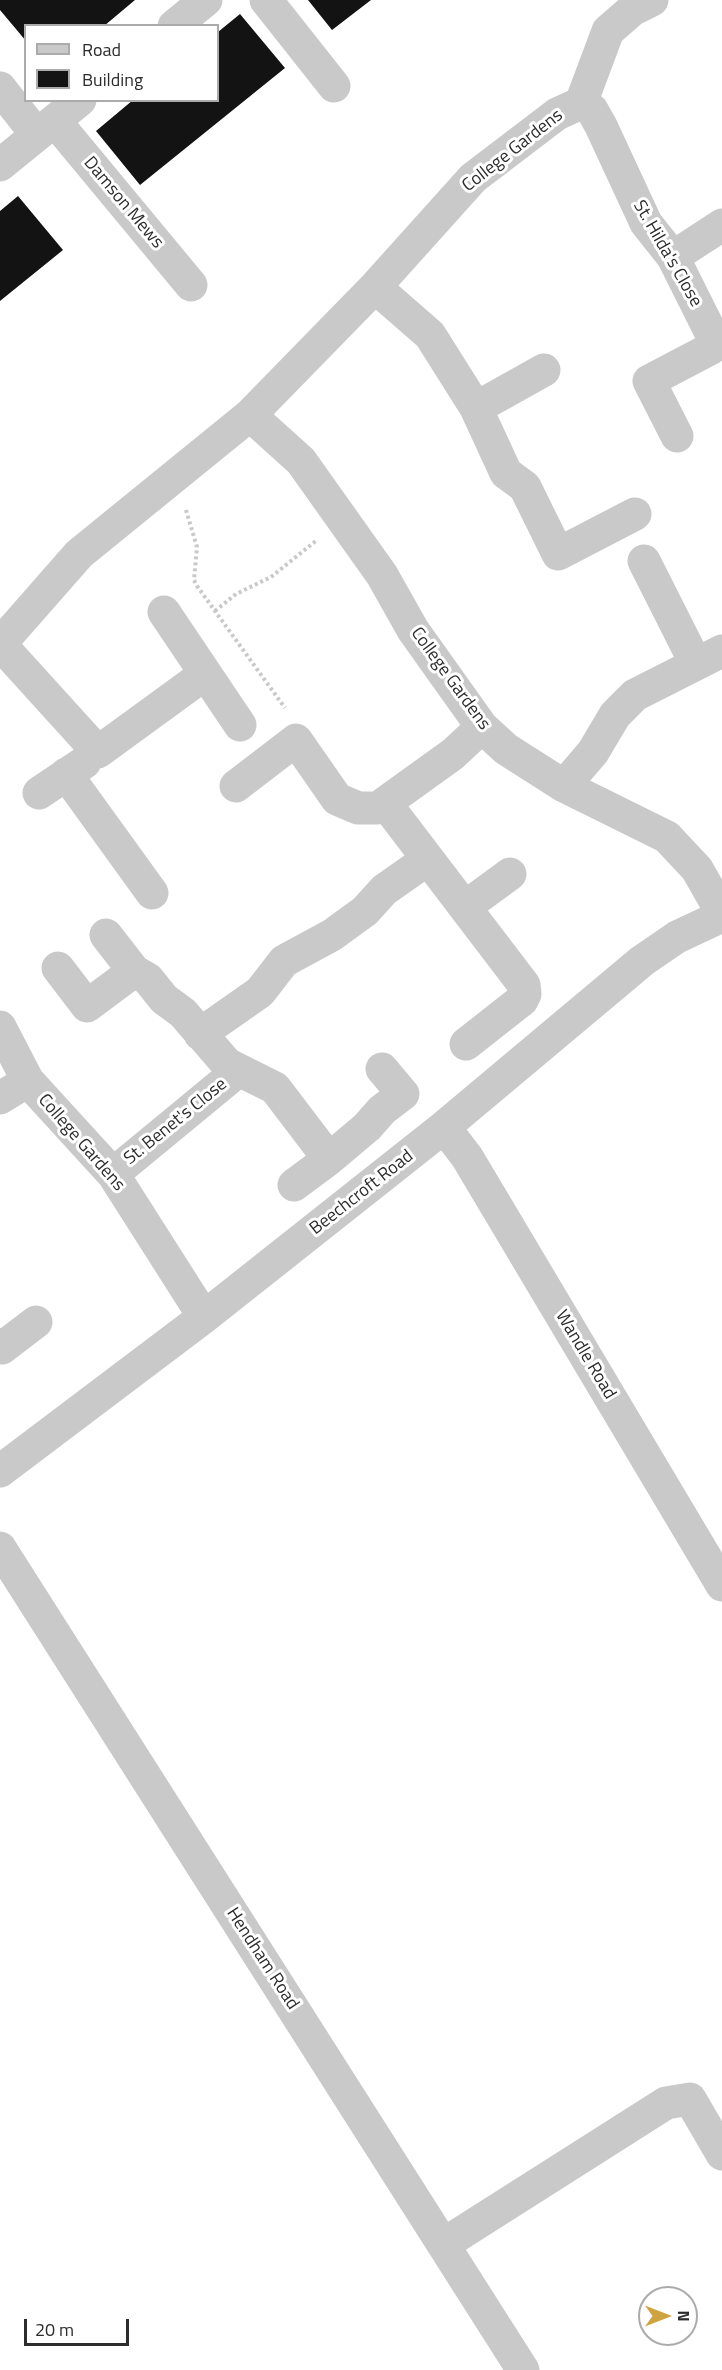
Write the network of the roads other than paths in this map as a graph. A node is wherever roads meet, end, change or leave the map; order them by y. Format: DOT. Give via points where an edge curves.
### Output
graph roads {
  1 [pos="206,0"];
  2 [pos="266,0"];
  3 [pos="651,0"];
  4 [pos="176,24"];
  5 [pos="334,86"];
  6 [pos="0,88"];
  7 [pos="78,102"];
  8 [pos="581,103"];
  9 [pos="46,128"];
  10 [pos="0,165"];
  11 [pos="722,225"];
  12 [pos="673,257"];
  13 [pos="191,285"];
  14 [pos="375,287"];
  15 [pos="719,335"];
  16 [pos="544,370"];
  17 [pos="476,408"];
  18 [pos="250,415"];
  19 [pos="677,436"];
  20 [pos="635,514"];
  21 [pos="644,561"];
  22 [pos="164,612"];
  23 [pos="0,644"];
  24 [pos="709,657"];
  25 [pos="205,674"];
  26 [pos="240,725"];
  27 [pos="482,728"];
  28 [pos="98,752"];
  29 [pos="66,774"];
  30 [pos="236,786"];
  31 [pos="564,786"];
  32 [pos="39,793"];
  33 [pos="386,804"];
  34 [pos="428,859"];
  35 [pos="510,874"];
  36 [pos="152,893"];
  37 [pos="465,907"];
  38 [pos="722,914"];
  39 [pos="106,935"];
  40 [pos="58,968"];
  41 [pos="134,971"];
  42 [pos="191,1024"];
  43 [pos="0,1028"];
  44 [pos="466,1044"];
  45 [pos="382,1069"];
  46 [pos="239,1070"];
  47 [pos="28,1081"];
  48 [pos="0,1098"];
  49 [pos="444,1127"];
  50 [pos="328,1159"];
  51 [pos="113,1174"];
  52 [pos="294,1185"];
  53 [pos="204,1317"];
  54 [pos="36,1322"];
  55 [pos="0,1345"];
  56 [pos="0,1470"];
  57 [pos="0,1548"];
  58 [pos="722,1585"];
  59 [pos="722,2154"];
  60 [pos="444,2244"];
  61 [pos="523,2370"];
  1 -- 4 [label="street"];
  2 -- 5 [label="street"];
  3 -- 8 [label="street" via="608,31"];
  6 -- 9 [label="street, Damson Mews"];
  7 -- 9 [label="street"];
  8 -- 12 [label="street, St. Hilda's Close" via="592,110 646,223"];
  8 -- 14 [label="street, College Gardens" via="557,114 473,178"];
  9 -- 10 [label="street"];
  9 -- 13 [label="street, Damson Mews"];
  11 -- 12 [label="street"];
  12 -- 15 [label="street, St. Hilda's Close"];
  14 -- 17 [label="street" via="430,335"];
  14 -- 18 [label="street, College Gardens"];
  15 -- 19 [label="street" via="710,349 649,381"];
  16 -- 17 [label="street"];
  17 -- 20 [label="street" via="506,473 525,487 558,554"];
  18 -- 23 [label="street, College Gardens" via="79,554"];
  18 -- 27 [label="street, College Gardens" via="301,461 382,574 413,630"];
  21 -- 24 [label="street"];
  22 -- 25 [label="street"];
  23 -- 28 [label="street"];
  24 -- 31 [label="street" via="635,695"];
  25 -- 26 [label="street"];
  25 -- 28 [label="street"];
  27 -- 31 [label="street, College Gardens" via="506,749"];
  27 -- 33 [label="street"];
  28 -- 29 [label="street"];
  29 -- 32 [label="street"];
  29 -- 36 [label="street"];
  30 -- 33 [label="street" via="296,740 344,804 378,808"];
  31 -- 38 [label="street, College Gardens" via="667,837 697,869"];
  33 -- 34 [label="street"];
  34 -- 37 [label="street"];
  34 -- 42 [label="street" via="384,890 365,911 332,935 284,961 260,992"];
  35 -- 37 [label="street"];
  37 -- 44 [label="street" via="524,985 525,994"];
  38 -- 49 [label="street, Beechcroft Road" via="642,961"];
  39 -- 41 [label="street"];
  40 -- 41 [label="street" via="87,1006"];
  41 -- 42 [label="street" via="148,979"];
  42 -- 46 [label="street" via="227,1064"];
  43 -- 47 [label="street, College Gardens"];
  45 -- 50 [label="street" via="403,1094"];
  46 -- 50 [label="street" via="275,1088"];
  46 -- 51 [label="street, St. Benet's Close"];
  47 -- 48 [label="street"];
  47 -- 51 [label="street, College Gardens"];
  49 -- 53 [label="street, Beechcroft Road"];
  49 -- 58 [label="street, Wandle Road" via="467,1157"];
  50 -- 52 [label="street"];
  51 -- 53 [label="street, College Gardens"];
  53 -- 56 [label="street, Beechcroft Road"];
  54 -- 55 [label="street" via="2,1348"];
  57 -- 60 [label="street, Hendham Road"];
  59 -- 60 [label="street" via="690,2099 666,2103"];
  60 -- 61 [label="street, Hendham Road"];
}
